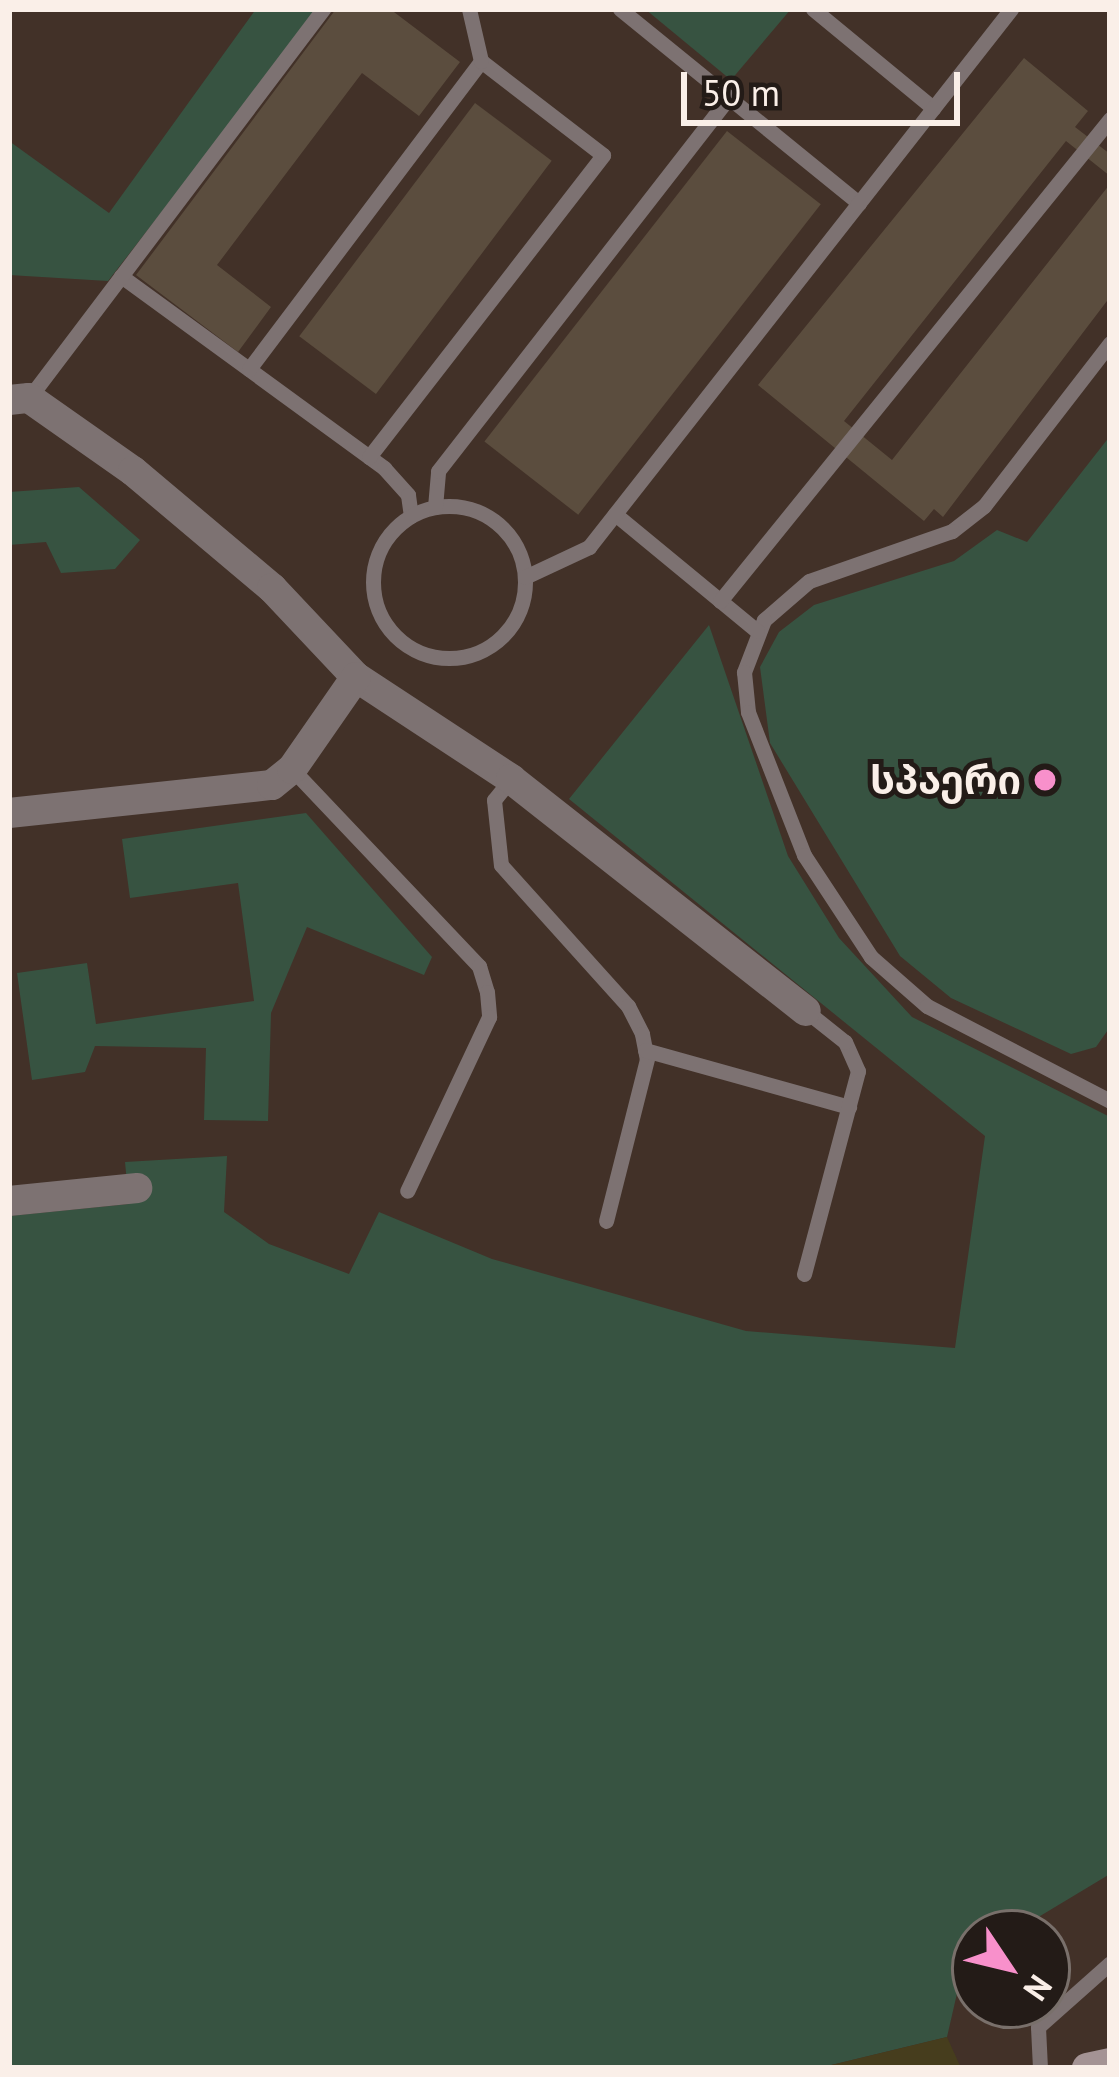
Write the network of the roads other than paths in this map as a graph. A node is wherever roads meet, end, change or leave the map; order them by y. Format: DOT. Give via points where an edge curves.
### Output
graph roads {
  1 [pos="323,9"];
  2 [pos="469,9"];
  3 [pos="620,9"];
  4 [pos="813,9"];
  5 [pos="1011,9"];
  6 [pos="482,61"];
  7 [pos="729,97"];
  8 [pos="933,108"];
  9 [pos="1110,118"];
  10 [pos="859,203"];
  11 [pos="122,276"];
  12 [pos="1110,344"];
  13 [pos="249,369"];
  14 [pos="19,399"];
  15 [pos="369,457"];
  16 [pos="435,507"];
  17 [pos="615,514"];
  18 [pos="411,517"];
  19 [pos="525,577"];
  20 [pos="720,601"];
  21 [pos="758,631"];
  22 [pos="356,677"];
  23 [pos="292,769"];
  24 [pos="512,778"];
  25 [pos="9,813"];
  26 [pos="806,1011"];
  27 [pos="645,1050"];
  28 [pos="1110,1101"];
  29 [pos="849,1107"];
  30 [pos="137,1188"];
  31 [pos="407,1191"];
  32 [pos="9,1201"];
  33 [pos="605,1221"];
  34 [pos="804,1274"];
  35 [pos="1110,1963"];
  36 [pos="1110,2063"];
  37 [pos="1040,2068"];
  38 [pos="1087,2068"];
  1 -- 11 [label="lane"];
  2 -- 6 [label="lane"];
  3 -- 7 [label="lane"];
  4 -- 8 [label="lane"];
  5 -- 8 [label="lane"];
  6 -- 13 [label="lane"];
  6 -- 15 [label="lane" via="603,154"];
  7 -- 10 [label="lane"];
  7 -- 16 [label="lane" via="438,471"];
  8 -- 10 [label="lane"];
  9 -- 20 [label="lane"];
  10 -- 17 [label="lane"];
  11 -- 13 [label="lane"];
  11 -- 14 [label="lane"];
  12 -- 21 [label="lane" via="985,506 952,531 808,581"];
  13 -- 15 [label="lane"];
  14 -- 22 [label="street" via="191,516"];
  15 -- 18 [label="lane" via="400,482"];
  16 -- 18 [label="lane"];
  16 -- 19 [label="lane" via="485,515 520,552"];
  17 -- 19 [label="lane" via="589,547"];
  17 -- 20 [label="lane"];
  18 -- 19 [label="lane" via="392,533 373,578 386,625 424,655 448,658 495,644 523,602"];
  20 -- 21 [label="lane"];
  21 -- 28 [label="lane" via="744,672 748,712 804,855 871,957 926,1006"];
  22 -- 23 [label="street"];
  22 -- 24 [label="street"];
  23 -- 25 [label="street" via="272,785 246,790"];
  23 -- 31 [label="lane" via="479,966 487,992 489,1017"];
  24 -- 26 [label="street"];
  24 -- 27 [label="lane" via="494,800 501,865 628,1006"];
  26 -- 29 [label="lane" via="845,1042 858,1071"];
  27 -- 29 [label="lane"];
  27 -- 33 [label="lane"];
  29 -- 34 [label="lane"];
  30 -- 32 [label="street"];
  35 -- 37 [label="lane" via="1038,2027"];
  36 -- 38 [label="street"];
}
